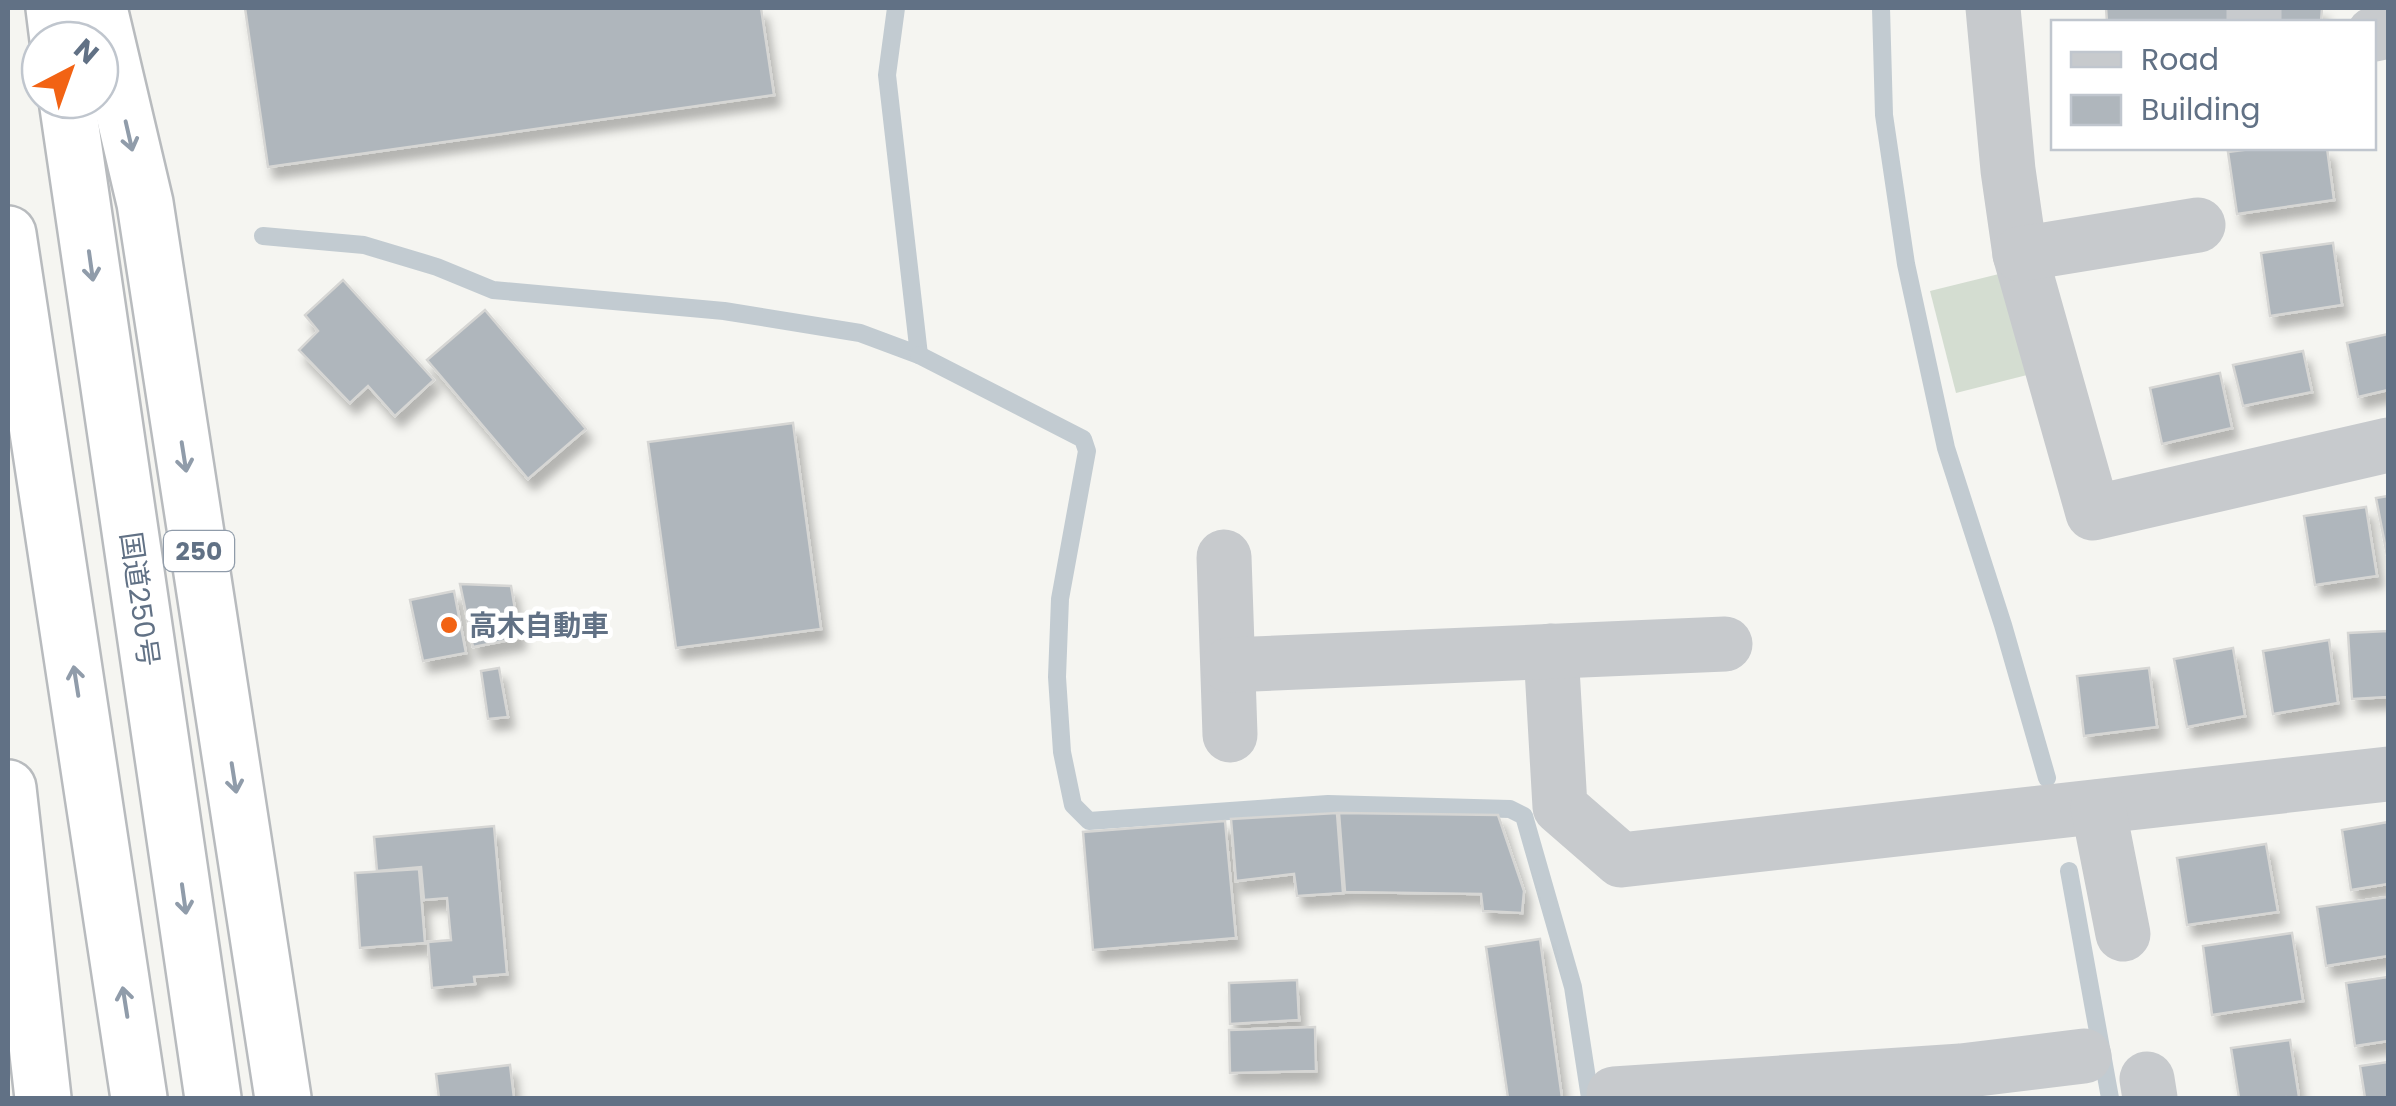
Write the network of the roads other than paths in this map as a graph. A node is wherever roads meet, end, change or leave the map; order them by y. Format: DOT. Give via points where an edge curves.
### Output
graph roads {
  1 [pos="98,8"];
  2 [pos="1993,8"];
  3 [pos="70,120"];
  4 [pos="2198,225"];
  5 [pos="8,234"];
  6 [pos="2020,254"];
  7 [pos="2388,445"];
  8 [pos="1224,556"];
  9 [pos="1725,644"];
  10 [pos="1552,652"];
  11 [pos="1230,665"];
  12 [pos="1230,735"];
  13 [pos="2388,774"];
  14 [pos="8,788"];
  15 [pos="2098,807"];
  16 [pos="2123,934"];
  17 [pos="2084,1056"];
  18 [pos="1963,1085"];
  19 [pos="30,1087"];
  20 [pos="1614,1094"];
  21 [pos="139,1098"];
  22 [pos="213,1098"];
  23 [pos="283,1098"];
  1 -- 23 [label="highway, 250, one-way" via="145,203"];
  2 -- 6 [label="street"];
  3 -- 22 [label="highway, 国道250号 / 250, one-way"];
  4 -- 6 [label="street"];
  21 -- 5 [label="highway, one-way"];
  6 -- 7 [label="street" via="2093,512"];
  8 -- 11 [label="street"];
  9 -- 10 [label="street"];
  10 -- 11 [label="street"];
  10 -- 15 [label="street" via="1560,807 1622,860"];
  11 -- 12 [label="street"];
  13 -- 15 [label="street"];
  14 -- 19 [label="highway"];
  15 -- 16 [label="street"];
  17 -- 18 [label="street"];
  18 -- 20 [label="street"];
}
